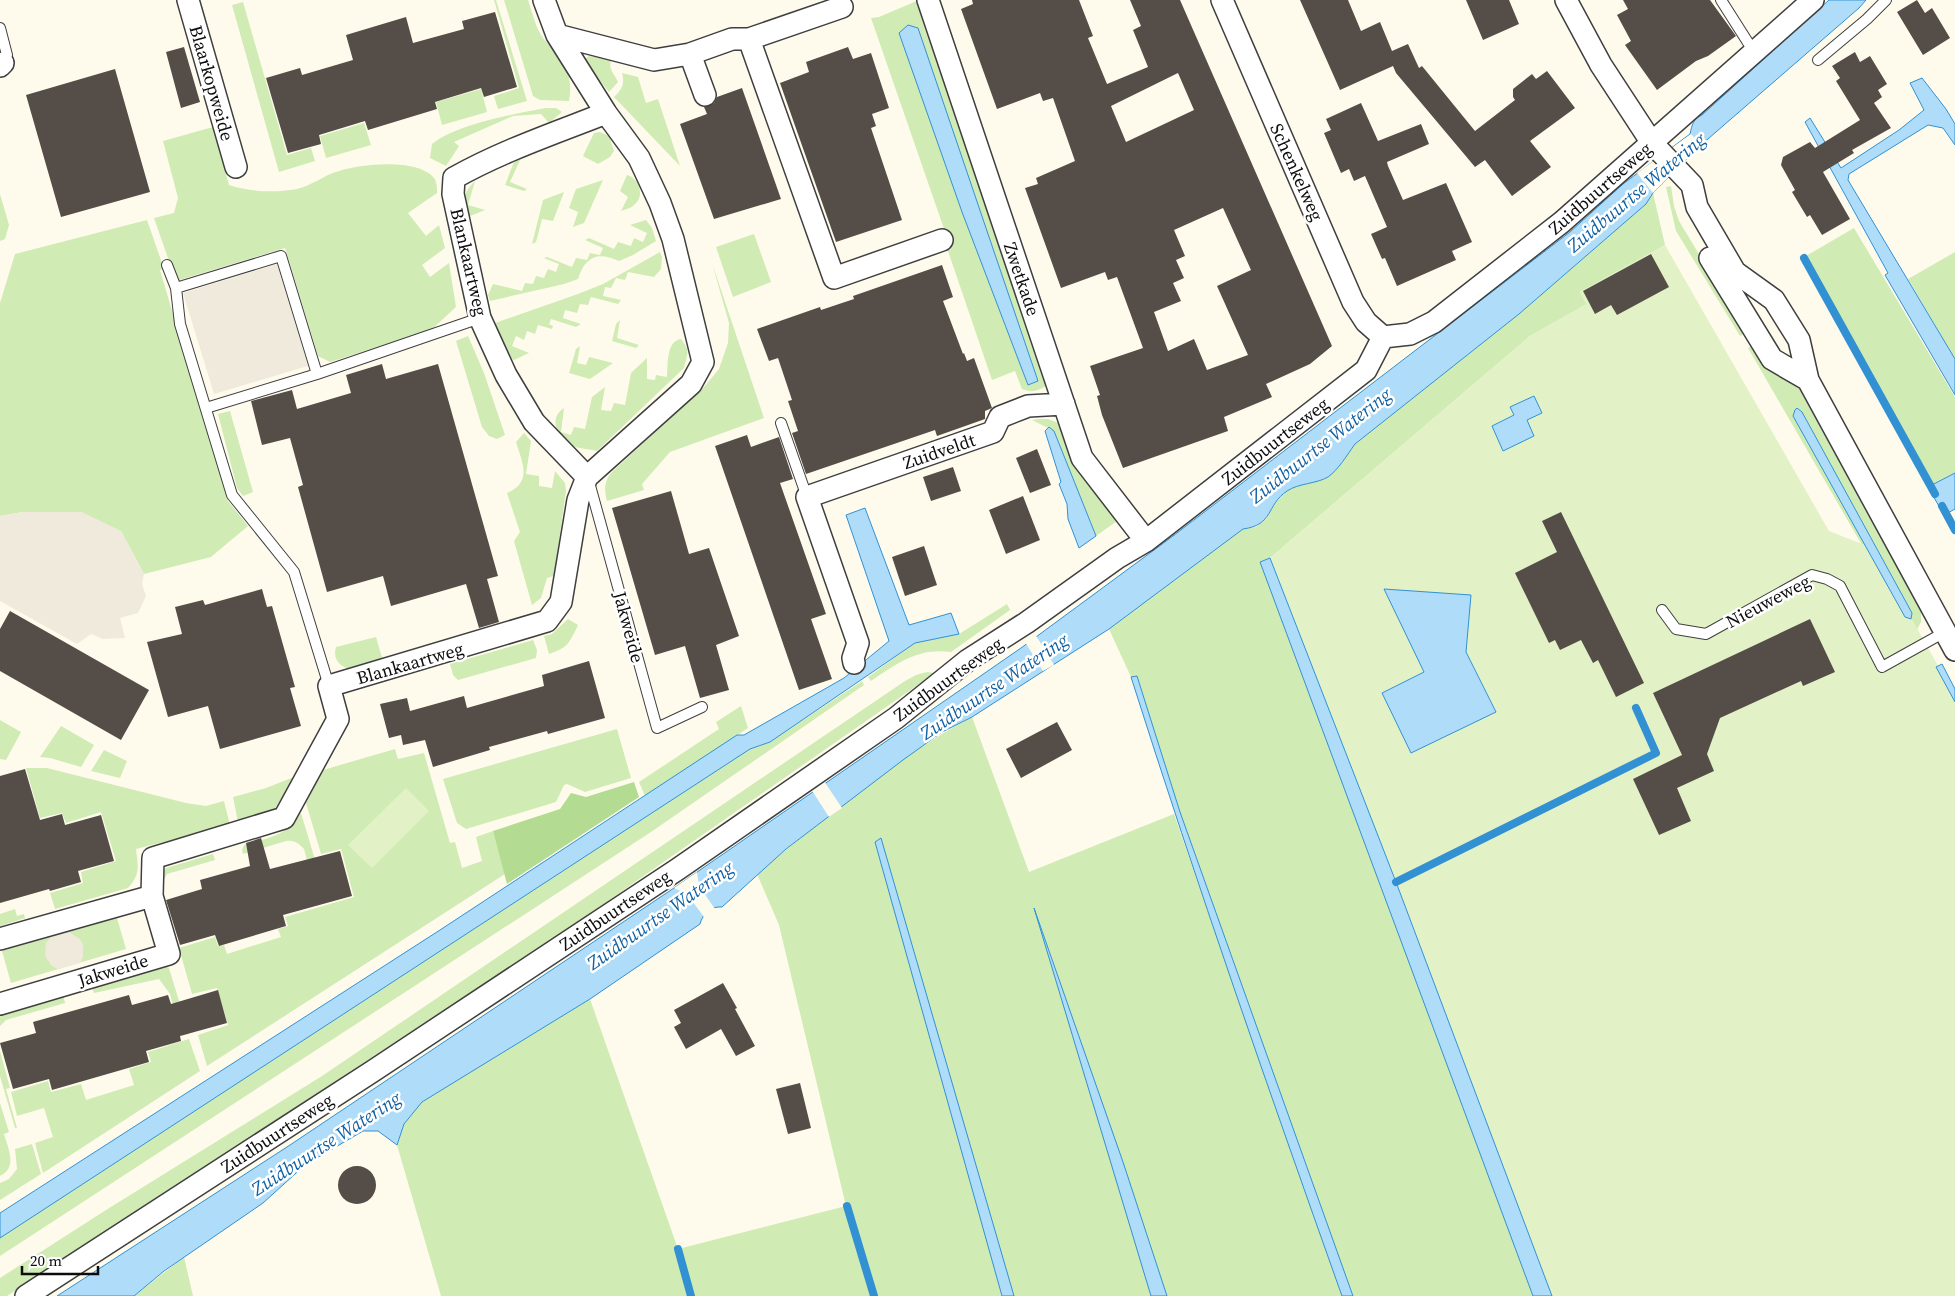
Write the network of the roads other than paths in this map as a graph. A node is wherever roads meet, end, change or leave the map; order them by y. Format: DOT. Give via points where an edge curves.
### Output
graph roads {
  1 [pos="188,0"];
  2 [pos="544,0"];
  3 [pos="928,0"];
  4 [pos="1222,0"];
  5 [pos="1566,0"];
  6 [pos="1721,0"];
  7 [pos="1813,0"];
  8 [pos="1886,0"];
  9 [pos="842,7"];
  10 [pos="0,28"];
  11 [pos="557,35"];
  12 [pos="749,39"];
  13 [pos="1754,52"];
  14 [pos="690,54"];
  15 [pos="1818,60"];
  16 [pos="2,64"];
  17 [pos="705,95"];
  18 [pos="606,113"];
  19 [pos="1656,147"];
  20 [pos="236,167"];
  21 [pos="1678,170"];
  22 [pos="942,240"];
  23 [pos="167,265"];
  24 [pos="176,288"];
  25 [pos="480,318"];
  26 [pos="1383,337"];
  27 [pos="317,374"];
  28 [pos="1808,380"];
  29 [pos="1064,404"];
  30 [pos="206,408"];
  31 [pos="781,423"];
  32 [pos="587,477"];
  33 [pos="808,497"];
  34 [pos="1146,541"];
  35 [pos="1662,610"];
  36 [pos="1950,641"];
  37 [pos="854,663"];
  38 [pos="329,686"];
  39 [pos="702,706"];
  40 [pos="152,896"];
  41 [pos="0,939"];
  42 [pos="0,1004"];
  43 [pos="26,1296"];
  1 -- 20 [label="street, Blaarkopweide"];
  2 -- 11 [label="street, Blankaartweg"];
  3 -- 29 [label="street, Zwetkade"];
  4 -- 26 [label="street, Schenkelweg" via="1353,302 1366,322"];
  5 -- 19 [label="street, Nieuweweg" via="1601,65"];
  6 -- 13 [label="lane"];
  7 -- 13 [label="street, Zuidbuurtseweg"];
  8 -- 15 [label="lane"];
  9 -- 12 [label="street"];
  10 -- 16 [label="lane" via="7,55"];
  11 -- 14 [label="street" via="654,60"];
  11 -- 18 [label="street, Blankaartweg"];
  12 -- 14 [label="street" via="732,39"];
  12 -- 22 [label="street" via="834,278"];
  13 -- 19 [label="street, Zuidbuurtseweg"];
  14 -- 17 [label="street"];
  18 -- 25 [label="street, Blankaartweg" via="454,178 453,194"];
  18 -- 32 [label="street, Blankaartweg" via="639,158 660,204 673,240 703,362 691,384"];
  19 -- 21 [label="street, Nieuweweg"];
  19 -- 26 [label="street, Zuidbuurtseweg" via="1434,322 1410,334"];
  21 -- 28 [label="street, Nieuweweg" via="1692,185 1697,207 1734,272 1774,300 1786,318 1798,340"];
  21 -- 28 [label="street" via="1682,206 1757,336 1772,359"];
  23 -- 24 [label="lane"];
  24 -- 27 [label="lane" via="281,256"];
  24 -- 30 [label="lane" via="180,324"];
  25 -- 27 [label="lane"];
  25 -- 32 [label="street, Blankaartweg" via="506,375 534,422"];
  26 -- 34 [label="street, Zuidbuurtseweg" via="1366,370"];
  27 -- 30 [label="lane"];
  28 -- 36 [label="street, Nieuweweg"];
  29 -- 33 [label="street, Zuidveldt" via="1028,406 1000,417 993,432"];
  29 -- 34 [label="street, Zwetkade" via="1082,458"];
  30 -- 38 [label="lane" via="232,495 294,572"];
  31 -- 33 [label="lane"];
  32 -- 38 [label="street, Blankaartweg" via="578,500 561,602 547,621"];
  32 -- 39 [label="lane, Jakweide" via="657,728"];
  33 -- 37 [label="street" via="858,643"];
  34 -- 43 [label="street, Zuidbuurtseweg" via="968,660 896,718 678,869"];
  35 -- 36 [label="lane, Nieuweweg" via="1676,628 1706,634 1812,575 1840,586 1882,667"];
  38 -- 40 [label="street, Jakweide" via="338,719 284,818 153,858"];
  40 -- 41 [label="street"];
  40 -- 42 [label="street, Jakweide" via="169,954"];
}
